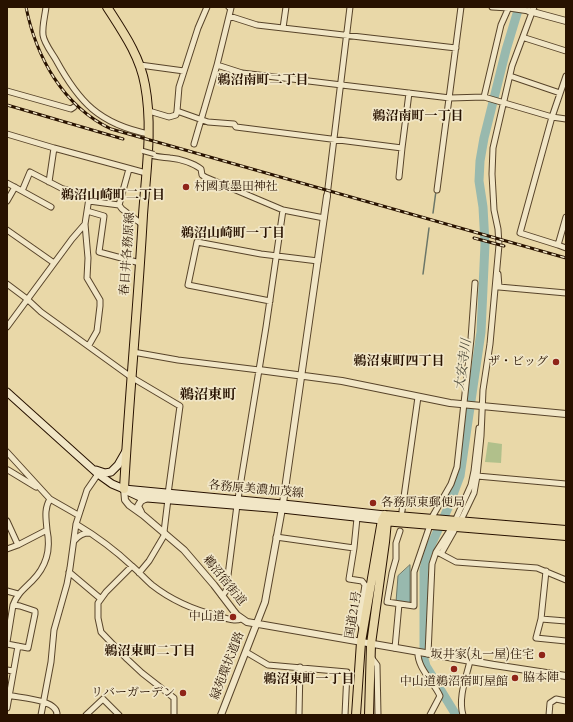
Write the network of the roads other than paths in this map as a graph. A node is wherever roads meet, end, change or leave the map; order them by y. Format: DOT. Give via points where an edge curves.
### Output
graph roads {
  1 [pos="46,7"];
  2 [pos="107,7"];
  3 [pos="207,7"];
  4 [pos="229,7"];
  5 [pos="286,7"];
  6 [pos="350,7"];
  7 [pos="461,7"];
  8 [pos="492,7"];
  9 [pos="510,8"];
  10 [pos="532,10"];
  11 [pos="228,16"];
  12 [pos="566,21"];
  13 [pos="283,28"];
  14 [pos="346,35"];
  15 [pos="525,38"];
  16 [pos="456,48"];
  17 [pos="566,51"];
  18 [pos="140,65"];
  19 [pos="217,65"];
  20 [pos="184,71"];
  21 [pos="566,76"];
  22 [pos="513,77"];
  23 [pos="340,84"];
  24 [pos="7,91"];
  25 [pos="408,93"];
  26 [pos="560,93"];
  27 [pos="484,97"];
  28 [pos="450,98"];
  29 [pos="503,102"];
  30 [pos="74,107"];
  31 [pos="149,111"];
  32 [pos="177,111"];
  33 [pos="552,117"];
  34 [pos="566,119"];
  35 [pos="201,120"];
  36 [pos="7,134"];
  37 [pos="148,134"];
  38 [pos="334,140"];
  39 [pos="194,144"];
  40 [pos="54,148"];
  41 [pos="402,148"];
  42 [pos="148,153"];
  43 [pos="129,169"];
  44 [pos="146,173"];
  45 [pos="400,177"];
  46 [pos="49,182"];
  47 [pos="7,183"];
  48 [pos="15,187"];
  49 [pos="438,190"];
  50 [pos="22,191"];
  51 [pos="327,196"];
  52 [pos="7,201"];
  53 [pos="89,201"];
  54 [pos="119,205"];
  55 [pos="51,207"];
  56 [pos="283,210"];
  57 [pos="87,211"];
  58 [pos="566,217"];
  59 [pos="324,218"];
  60 [pos="85,224"];
  61 [pos="143,225"];
  62 [pos="7,230"];
  63 [pos="558,245"];
  64 [pos="566,248"];
  65 [pos="276,256"];
  66 [pos="318,261"];
  67 [pos="54,263"];
  68 [pos="140,263"];
  69 [pos="496,266"];
  70 [pos="475,283"];
  71 [pos="7,284"];
  72 [pos="566,293"];
  73 [pos="27,299"];
  74 [pos="270,301"];
  75 [pos="7,327"];
  76 [pos="89,345"];
  77 [pos="133,352"];
  78 [pos="259,370"];
  79 [pos="302,375"];
  80 [pos="131,376"];
  81 [pos="7,392"];
  82 [pos="418,397"];
  83 [pos="465,404"];
  84 [pos="481,406"];
  85 [pos="566,414"];
  86 [pos="482,415"];
  87 [pos="126,450"];
  88 [pos="7,452"];
  89 [pos="16,463"];
  90 [pos="87,465"];
  91 [pos="7,470"];
  92 [pos="27,474"];
  93 [pos="98,474"];
  94 [pos="477,476"];
  95 [pos="24,480"];
  96 [pos="566,484"];
  97 [pos="40,489"];
  98 [pos="124,489"];
  99 [pos="168,496"];
  100 [pos="147,498"];
  101 [pos="50,499"];
  102 [pos="238,502"];
  103 [pos="282,506"];
  104 [pos="402,511"];
  105 [pos="143,514"];
  106 [pos="78,515"];
  107 [pos="357,518"];
  108 [pos="385,519"];
  109 [pos="7,521"];
  110 [pos="431,523"];
  111 [pos="76,524"];
  112 [pos="454,524"];
  113 [pos="47,530"];
  114 [pos="566,530"];
  115 [pos="400,531"];
  116 [pos="90,533"];
  117 [pos="164,533"];
  118 [pos="276,536"];
  119 [pos="566,536"];
  120 [pos="73,541"];
  121 [pos="385,542"];
  122 [pos="18,545"];
  123 [pos="354,548"];
  124 [pos="7,549"];
  125 [pos="438,553"];
  126 [pos="132,566"];
  127 [pos="546,571"];
  128 [pos="69,572"];
  129 [pos="139,573"];
  130 [pos="566,580"];
  131 [pos="7,591"];
  132 [pos="18,594"];
  133 [pos="222,596"];
  134 [pos="101,599"];
  135 [pos="400,604"];
  136 [pos="13,605"];
  137 [pos="242,619"];
  138 [pos="541,619"];
  139 [pos="566,621"];
  140 [pos="256,624"];
  141 [pos="363,630"];
  142 [pos="566,641"];
  143 [pos="362,642"];
  144 [pos="7,643"];
  145 [pos="371,644"];
  146 [pos="18,646"];
  147 [pos="395,648"];
  148 [pos="246,652"];
  149 [pos="419,652"];
  150 [pos="428,654"];
  151 [pos="371,656"];
  152 [pos="470,661"];
  153 [pos="300,667"];
  154 [pos="7,670"];
  155 [pos="13,671"];
  156 [pos="566,676"];
  157 [pos="346,694"];
  158 [pos="357,694"];
  159 [pos="8,696"];
  160 [pos="44,701"];
  161 [pos="566,701"];
  162 [pos="7,708"];
  163 [pos="41,715"];
  164 [pos="57,715"];
  165 [pos="86,715"];
  166 [pos="119,715"];
  167 [pos="174,715"];
  168 [pos="221,715"];
  169 [pos="298,715"];
  170 [pos="345,715"];
  171 [pos="356,715"];
  172 [pos="369,715"];
  173 [pos="378,715"];
  174 [pos="430,715"];
  175 [pos="463,715"];
  176 [pos="549,715"];
  1 -- 37 [label="street" via="43,36 74,91 95,112 116,123"];
  2 -- 18 [label="main road, 春日井各務原線"];
  3 -- 20 [label="street"];
  4 -- 11 [label="street" via="231,8"];
  5 -- 13 [label="street"];
  6 -- 14 [label="street"];
  7 -- 16 [label="street"];
  8 -- 9 [label="street"];
  9 -- 10 [label="street"];
  9 -- 27 [label="street" via="501,25"];
  10 -- 12 [label="street"];
  10 -- 29 [label="street" via="512,66"];
  11 -- 13 [label="street" via="257,25"];
  11 -- 19 [label="street"];
  13 -- 14 [label="street"];
  14 -- 16 [label="street"];
  14 -- 23 [label="street"];
  15 -- 17 [label="street"];
  16 -- 28 [label="street"];
  18 -- 20 [label="street"];
  18 -- 31 [label="main road, 春日井各務原線"];
  19 -- 23 [label="street" via="242,73"];
  19 -- 35 [label="street"];
  20 -- 32 [label="street" via="179,87"];
  21 -- 26 [label="street"];
  22 -- 26 [label="street"];
  23 -- 25 [label="street"];
  23 -- 38 [label="street"];
  24 -- 30 [label="street" via="70,109"];
  25 -- 28 [label="street"];
  25 -- 41 [label="street"];
  26 -- 33 [label="street"];
  27 -- 28 [label="street"];
  27 -- 29 [label="street"];
  28 -- 49 [label="street"];
  29 -- 33 [label="street"];
  29 -- 69 [label="street" via="495,139 492,174 498,235"];
  31 -- 32 [label="street" via="170,117"];
  31 -- 37 [label="main road, 春日井各務原線"];
  32 -- 35 [label="street"];
  33 -- 34 [label="street"];
  33 -- 63 [label="street" via="520,233"];
  35 -- 38 [label="street"];
  35 -- 39 [label="street"];
  36 -- 40 [label="street"];
  37 -- 42 [label="main road, 春日井各務原線"];
  38 -- 41 [label="street"];
  38 -- 51 [label="street"];
  40 -- 43 [label="street"];
  40 -- 46 [label="street"];
  41 -- 45 [label="street"];
  42 -- 44 [label="main road, 春日井各務原線"];
  42 -- 56 [label="street" via="196,165 205,177"];
  43 -- 44 [label="street"];
  43 -- 54 [label="street"];
  44 -- 61 [label="main road, 春日井各務原線"];
  46 -- 50 [label="street" via="30,172"];
  46 -- 53 [label="street" via="86,195"];
  47 -- 48 [label="street"];
  48 -- 50 [label="street"];
  48 -- 52 [label="street"];
  50 -- 55 [label="street"];
  51 -- 59 [label="street, 緑苑環状道路"];
  53 -- 54 [label="street"];
  53 -- 57 [label="street"];
  54 -- 61 [label="street"];
  56 -- 59 [label="street"];
  56 -- 65 [label="street"];
  57 -- 60 [label="street"];
  57 -- 68 [label="street" via="104,216 98,252"];
  58 -- 63 [label="street"];
  59 -- 66 [label="street, 緑苑環状道路"];
  60 -- 67 [label="street"];
  60 -- 76 [label="street" via="87,278 100,300 97,331"];
  61 -- 68 [label="main road, 春日井各務原線"];
  62 -- 67 [label="street"];
  63 -- 64 [label="street"];
  65 -- 66 [label="street"];
  65 -- 74 [label="street"];
  65 -- 74 [label="street" via="197,242 188,285"];
  66 -- 79 [label="street, 緑苑環状道路"];
  67 -- 73 [label="street"];
  68 -- 77 [label="main road, 春日井各務原線"];
  69 -- 72 [label="street" via="499,287"];
  69 -- 84 [label="street"];
  70 -- 83 [label="street"];
  71 -- 73 [label="street"];
  73 -- 75 [label="street"];
  73 -- 76 [label="street" via="41,312"];
  74 -- 78 [label="street"];
  76 -- 80 [label="street"];
  77 -- 78 [label="street"];
  77 -- 80 [label="main road, 春日井各務原線"];
  78 -- 79 [label="street"];
  78 -- 102 [label="street"];
  79 -- 82 [label="street"];
  79 -- 103 [label="street, 緑苑環状道路"];
  80 -- 87 [label="main road, 春日井各務原線"];
  80 -- 99 [label="street" via="180,406"];
  81 -- 90 [label="main road, 各務原美濃加茂線"];
  82 -- 83 [label="street"];
  82 -- 104 [label="street"];
  83 -- 84 [label="street"];
  83 -- 110 [label="street" via="457,467"];
  84 -- 85 [label="street"];
  84 -- 86 [label="street"];
  86 -- 94 [label="street"];
  86 -- 112 [label="street" via="471,485"];
  87 -- 90 [label="main road" via="111,472 99,472"];
  87 -- 98 [label="main road, 春日井各務原線"];
  88 -- 89 [label="street"];
  89 -- 91 [label="street" via="14,470"];
  89 -- 92 [label="street"];
  90 -- 93 [label="main road, 各務原美濃加茂線"];
  91 -- 95 [label="street"];
  92 -- 95 [label="street"];
  92 -- 97 [label="street"];
  93 -- 98 [label="main road, 各務原美濃加茂線"];
  93 -- 106 [label="street" via="86,490"];
  94 -- 96 [label="street"];
  94 -- 112 [label="street" via="474,493"];
  95 -- 97 [label="street"];
  97 -- 101 [label="street"];
  98 -- 99 [label="main road, 各務原美濃加茂線"];
  98 -- 100 [label="main road, 各務原美濃加茂線" via="131,494"];
  98 -- 105 [label="street, 鵜沼宿街道" via="129,505"];
  99 -- 100 [label="main road, 各務原美濃加茂線"];
  99 -- 102 [label="main road, 各務原美濃加茂線"];
  99 -- 117 [label="street"];
  100 -- 105 [label="street" via="138,506"];
  101 -- 106 [label="street"];
  101 -- 113 [label="street" via="46,506"];
  102 -- 103 [label="main road, 各務原美濃加茂線"];
  102 -- 133 [label="street" via="226,591"];
  103 -- 107 [label="main road, 各務原美濃加茂線"];
  103 -- 108 [label="main road, 各務原美濃加茂線"];
  103 -- 118 [label="street, 緑苑環状道路"];
  105 -- 117 [label="street, 鵜沼宿街道"];
  106 -- 111 [label="street"];
  107 -- 108 [label="main road, 各務原美濃加茂線"];
  107 -- 123 [label="street"];
  108 -- 110 [label="main road"];
  108 -- 121 [label="main road, 国道21号"];
  108 -- 141 [label="main road, 国道21号"];
  109 -- 122 [label="street"];
  110 -- 112 [label="main road"];
  110 -- 121 [label="main road" via="418,527 395,528"];
  110 -- 135 [label="street" via="414,572 414,606"];
  111 -- 116 [label="street"];
  111 -- 120 [label="street"];
  112 -- 114 [label="main road"];
  112 -- 119 [label="main road"];
  112 -- 125 [label="street"];
  113 -- 122 [label="street"];
  113 -- 132 [label="street" via="49,538 46,561 40,573"];
  115 -- 135 [label="street" via="387,602"];
  116 -- 120 [label="street" via="84,533"];
  116 -- 126 [label="street"];
  117 -- 129 [label="street" via="149,561"];
  117 -- 133 [label="street, 鵜沼宿街道" via="184,550"];
  118 -- 123 [label="street"];
  118 -- 140 [label="street, 緑苑環状道路" via="265,602"];
  120 -- 128 [label="street"];
  121 -- 145 [label="main road, 国道21号"];
  122 -- 124 [label="street"];
  123 -- 141 [label="street" via="349,579 365,584 359,622"];
  125 -- 127 [label="street" via="456,562 537,568"];
  125 -- 150 [label="street" via="432,564"];
  126 -- 129 [label="street"];
  126 -- 134 [label="street"];
  127 -- 130 [label="street"];
  127 -- 138 [label="street"];
  128 -- 134 [label="street"];
  128 -- 160 [label="street" via="54,630"];
  129 -- 137 [label="street" via="152,585 185,605 224,618"];
  131 -- 132 [label="street"];
  132 -- 136 [label="street"];
  133 -- 137 [label="street, 鵜沼宿街道"];
  134 -- 167 [label="street" via="98,614 101,632 142,674 174,698"];
  135 -- 147 [label="street"];
  136 -- 144 [label="street"];
  136 -- 146 [label="street" via="34,611 35,614 28,648"];
  137 -- 140 [label="street, 鵜沼宿街道"];
  138 -- 139 [label="street"];
  138 -- 142 [label="street" via="536,638"];
  140 -- 143 [label="street, 鵜沼宿街道"];
  140 -- 148 [label="street, 緑苑環状道路"];
  141 -- 143 [label="main road, 国道21号"];
  143 -- 145 [label="street, 鵜沼宿街道"];
  143 -- 158 [label="main road, 国道21号"];
  144 -- 146 [label="street"];
  145 -- 147 [label="street, 鵜沼宿街道"];
  145 -- 151 [label="main road, 国道21号"];
  146 -- 155 [label="street"];
  147 -- 149 [label="street, 鵜沼宿街道"];
  148 -- 153 [label="street" via="268,665"];
  148 -- 168 [label="street, 緑苑環状道路"];
  149 -- 150 [label="street, 鵜沼宿街道"];
  149 -- 174 [label="street" via="418,658 440,696"];
  150 -- 152 [label="street, 鵜沼宿街道"];
  151 -- 172 [label="main road, 国道21号"];
  151 -- 173 [label="street" via="377,665"];
  152 -- 156 [label="street, 鵜沼宿街道"];
  152 -- 175 [label="street" via="462,696"];
  153 -- 157 [label="street" via="347,672"];
  153 -- 169 [label="street"];
  154 -- 155 [label="street"];
  155 -- 159 [label="street"];
  157 -- 158 [label="street"];
  157 -- 170 [label="street"];
  158 -- 171 [label="main road, 国道21号"];
  159 -- 160 [label="street"];
  159 -- 162 [label="street"];
  160 -- 163 [label="street"];
  160 -- 164 [label="street" via="55,707"];
  161 -- 176 [label="street" via="556,699 550,703"];
  165 -- 166 [label="street" via="102,699"];
}
